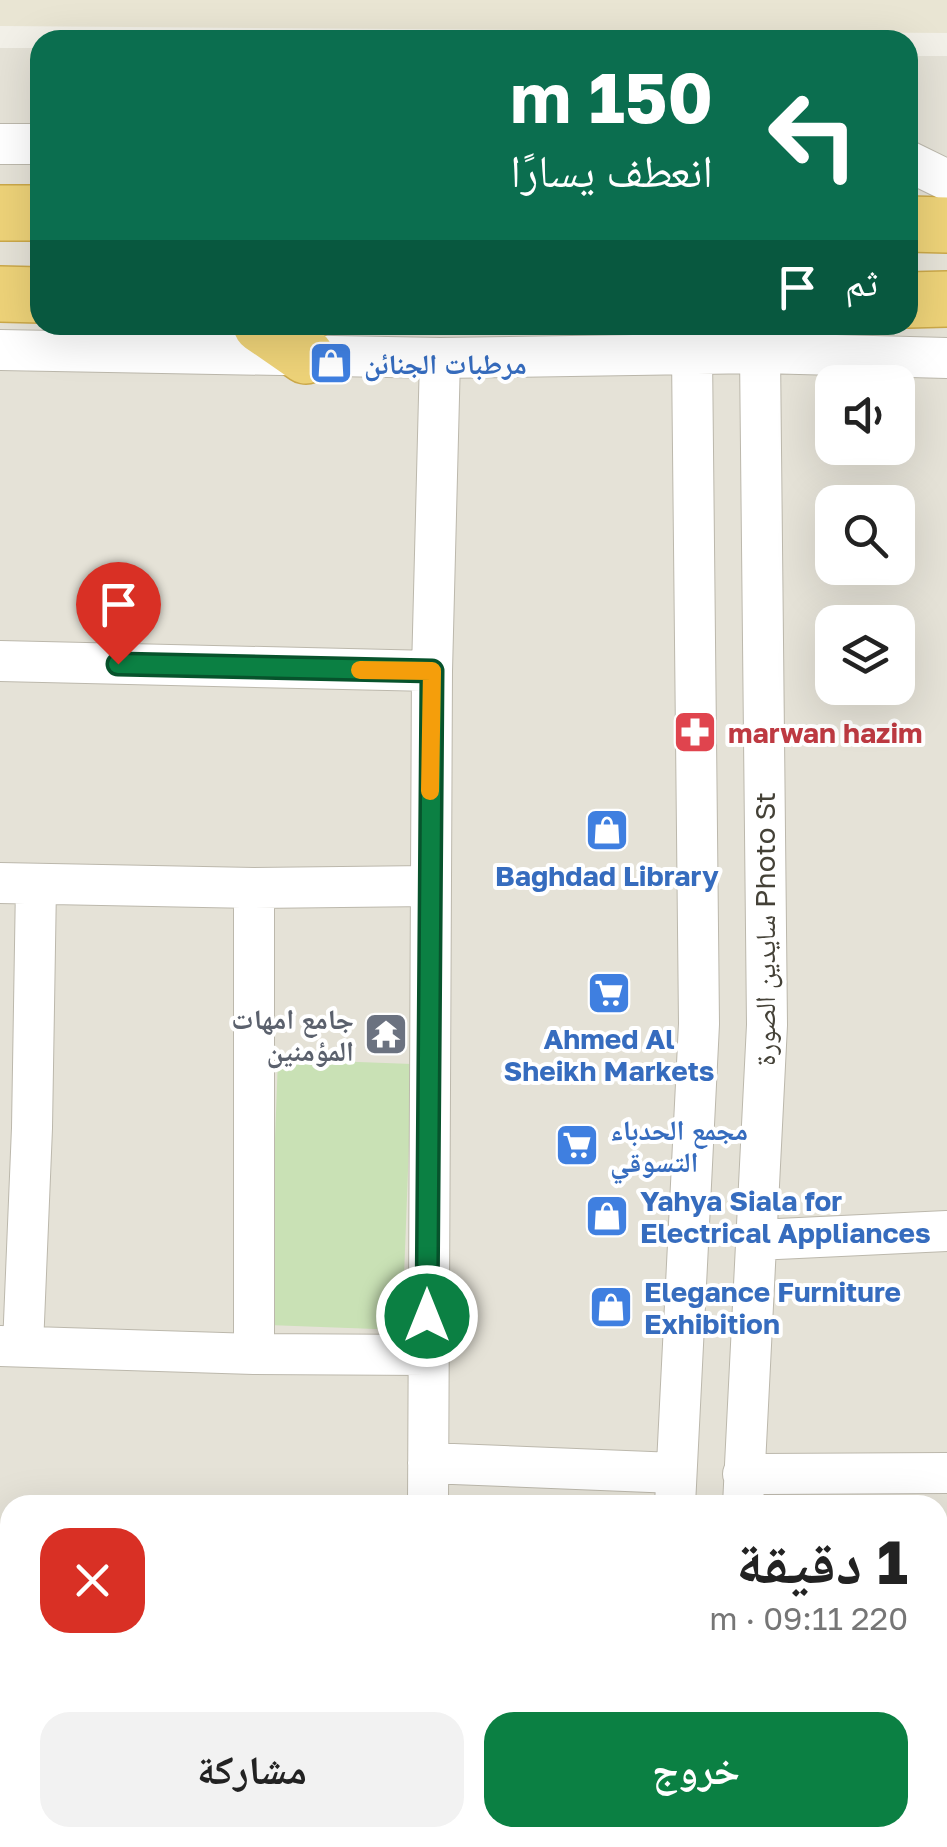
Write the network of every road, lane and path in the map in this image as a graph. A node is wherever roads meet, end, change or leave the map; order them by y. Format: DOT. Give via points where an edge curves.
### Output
graph roads {
  1 [pos="0,144"];
  2 [pos="30,144"];
  3 [pos="918,166"];
  4 [pos="947,180"];
  5 [pos="0,213"];
  6 [pos="30,213"];
  7 [pos="918,224"];
  8 [pos="947,225"];
  9 [pos="0,294"];
  10 [pos="30,295"];
  11 [pos="918,300"];
  12 [pos="947,300"];
  13 [pos="276,335"];
  14 [pos="0,350"];
  15 [pos="760,353"];
  16 [pos="692,354"];
  17 [pos="306,356"];
  18 [pos="440,358"];
  19 [pos="947,358"];
  20 [pos="0,661"];
  21 [pos="432,671"];
  22 [pos="18,884"];
  23 [pos="430,886"];
  24 [pos="254,888"];
  25 [pos="16,1127"];
  26 [pos="947,1231"];
  27 [pos="756,1240"];
  28 [pos="12,1346"];
  29 [pos="254,1354"];
  30 [pos="427,1355"];
  31 [pos="428,1463"];
  32 [pos="947,1473"];
  33 [pos="675,1489"];
  34 [pos="743,1490"];
  35 [pos="428,1495"];
  1 -- 2 [label="street"];
  3 -- 4 [label="street"];
  5 -- 6 [label="highway"];
  7 -- 8 [label="highway"];
  9 -- 10 [label="highway"];
  11 -- 12 [label="highway"];
  13 -- 17 [label="highway"];
  14 -- 17 [label="street"];
  15 -- 16 [label="street"];
  15 -- 19 [label="street"];
  15 -- 27 [label="street, سايدين الصورة Photo St" via="767,1026"];
  16 -- 18 [label="street"];
  16 -- 33 [label="street" via="699,1024"];
  17 -- 18 [label="street"];
  18 -- 21 [label="street"];
  20 -- 21 [label="street"];
  21 -- 23 [label="street"];
  22 -- 24 [label="street"];
  22 -- 25 [label="street"];
  23 -- 24 [label="street"];
  23 -- 30 [label="street"];
  24 -- 29 [label="street"];
  25 -- 28 [label="street"];
  26 -- 27 [label="street"];
  27 -- 34 [label="street, سايدين الصورة Photo St"];
  28 -- 29 [label="street"];
  29 -- 30 [label="street"];
  30 -- 31 [label="street"];
  31 -- 33 [label="street"];
  31 -- 35 [label="street"];
  32 -- 34 [label="street"];
}
